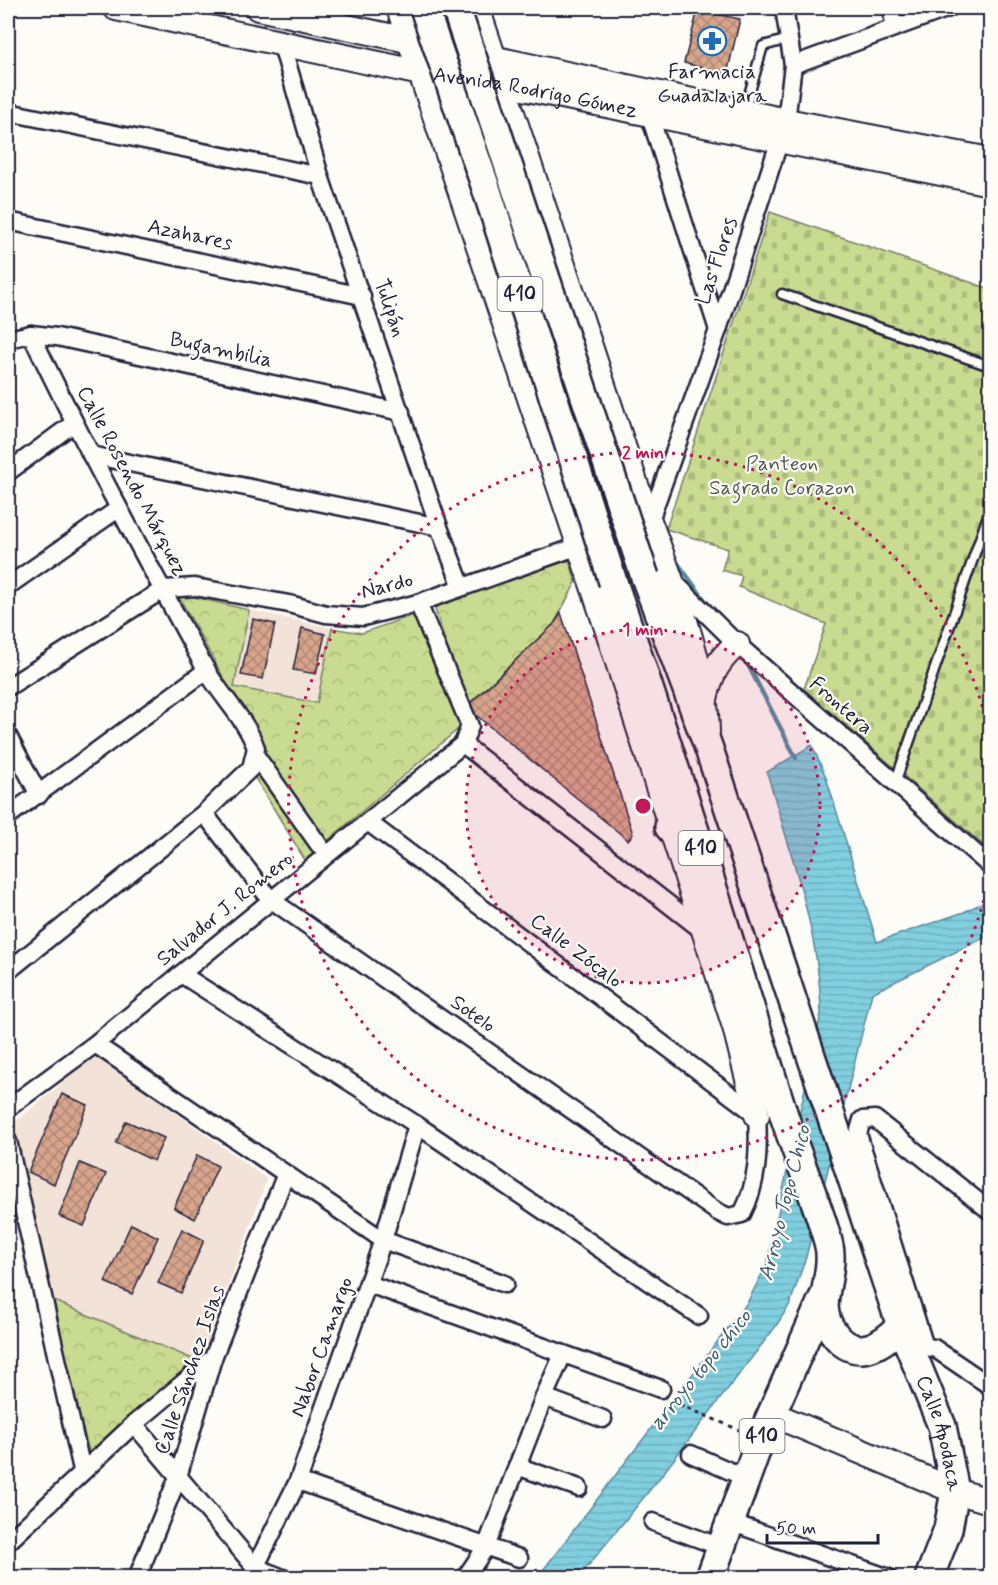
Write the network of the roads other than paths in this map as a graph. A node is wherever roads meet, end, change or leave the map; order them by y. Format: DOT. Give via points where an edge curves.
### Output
graph roads {
  1 [pos="116,8"];
  2 [pos="264,8"];
  3 [pos="399,8"];
  4 [pos="424,8"];
  5 [pos="456,8"];
  6 [pos="477,8"];
  7 [pos="784,8"];
  8 [pos="891,8"];
  9 [pos="949,8"];
  10 [pos="895,27"];
  11 [pos="789,39"];
  12 [pos="411,41"];
  13 [pos="281,42"];
  14 [pos="494,58"];
  15 [pos="793,65"];
  16 [pos="421,72"];
  17 [pos="503,84"];
  18 [pos="8,112"];
  19 [pos="744,112"];
  20 [pos="650,116"];
  21 [pos="784,132"];
  22 [pos="531,172"];
  23 [pos="320,176"];
  24 [pos="990,177"];
  25 [pos="459,189"];
  26 [pos="8,221"];
  27 [pos="782,294"];
  28 [pos="362,296"];
  29 [pos="718,330"];
  30 [pos="31,334"];
  31 [pos="8,339"];
  32 [pos="990,366"];
  33 [pos="401,412"];
  34 [pos="74,423"];
  35 [pos="91,455"];
  36 [pos="8,472"];
  37 [pos="118,509"];
  38 [pos="990,510"];
  39 [pos="649,523"];
  40 [pos="439,527"];
  41 [pos="579,546"];
  42 [pos="656,576"];
  43 [pos="8,586"];
  44 [pos="462,587"];
  45 [pos="164,589"];
  46 [pos="418,603"];
  47 [pos="737,644"];
  48 [pos="207,670"];
  49 [pos="8,687"];
  50 [pos="705,699"];
  51 [pos="8,736"];
  52 [pos="464,742"];
  53 [pos="708,746"];
  54 [pos="254,762"];
  55 [pos="895,783"];
  56 [pos="39,795"];
  57 [pos="204,813"];
  58 [pos="8,816"];
  59 [pos="368,822"];
  60 [pos="669,827"];
  61 [pos="320,845"];
  62 [pos="990,867"];
  63 [pos="270,899"];
  64 [pos="718,902"];
  65 [pos="703,931"];
  66 [pos="8,971"];
  67 [pos="181,974"];
  68 [pos="95,1044"];
  69 [pos="8,1108"];
  70 [pos="757,1115"];
  71 [pos="417,1125"];
  72 [pos="8,1141"];
  73 [pos="285,1176"];
  74 [pos="990,1210"];
  75 [pos="383,1240"];
  76 [pos="369,1284"];
  77 [pos="505,1284"];
  78 [pos="823,1298"];
  79 [pos="699,1316"];
  80 [pos="901,1326"];
  81 [pos="919,1350"];
  82 [pos="563,1354"];
  83 [pos="213,1358"];
  84 [pos="990,1386"];
  85 [pos="664,1394"];
  86 [pos="544,1397"];
  87 [pos="772,1414"];
  88 [pos="603,1419"];
  89 [pos="134,1424"];
  90 [pos="691,1454"];
  91 [pos="517,1466"];
  92 [pos="82,1470"];
  93 [pos="177,1477"];
  94 [pos="746,1478"];
  95 [pos="298,1481"];
  96 [pos="579,1488"];
  97 [pos="955,1491"];
  98 [pos="990,1501"];
  99 [pos="653,1522"];
  100 [pos="730,1522"];
  101 [pos="8,1542"];
  102 [pos="486,1546"];
  103 [pos="721,1547"];
  104 [pos="519,1558"];
  105 [pos="252,1572"];
  106 [pos="136,1578"];
  107 [pos="283,1578"];
  108 [pos="465,1578"];
  109 [pos="710,1578"];
  110 [pos="889,1578"];
  111 [pos="929,1578"];
  1 -- 13 [label="street, Avenida Rodrigo Gómez"];
  2 -- 12 [label="street, Avenida Rodrigo Gómez"];
  3 -- 12 [label="street"];
  4 -- 64 [label="main road, 410, bridge"];
  5 -- 42 [label="main road, 410, bridge"];
  6 -- 14 [label="street"];
  7 -- 11 [label="street, Las Flores"];
  8 -- 10 [label="street"];
  9 -- 10 [label="street"];
  10 -- 15 [label="street"];
  11 -- 15 [label="street, Las Flores"];
  11 -- 19 [label="lane" via="763,46"];
  12 -- 14 [label="street, Avenida Rodrigo Gómez"];
  12 -- 16 [label="street"];
  13 -- 16 [label="street, Avenida Rodrigo Gómez"];
  13 -- 23 [label="street, Tulipán"];
  14 -- 17 [label="street"];
  14 -- 19 [label="street, Avenida Rodrigo Gómez"];
  15 -- 21 [label="street, Las Flores"];
  16 -- 17 [label="street, Avenida Rodrigo Gómez"];
  16 -- 25 [label="street"];
  17 -- 20 [label="street, Avenida Rodrigo Gómez"];
  17 -- 22 [label="street"];
  18 -- 23 [label="street"];
  19 -- 21 [label="street, Avenida Rodrigo Gómez"];
  20 -- 21 [label="street, Avenida Rodrigo Gómez"];
  20 -- 29 [label="street"];
  21 -- 24 [label="street, Avenida Rodrigo Gómez"];
  21 -- 29 [label="street, Las Flores"];
  22 -- 25 [label="street" via="521,164 496,162 471,173"];
  22 -- 39 [label="street"];
  23 -- 28 [label="street, Tulipán"];
  25 -- 41 [label="street"];
  26 -- 28 [label="street, Azahares"];
  27 -- 32 [label="lane"];
  28 -- 33 [label="street, Tulipán"];
  29 -- 39 [label="street, Las Flores"];
  30 -- 31 [label="street"];
  30 -- 33 [label="street, Bugambilia"];
  30 -- 34 [label="street, Calle Rosendo Márquez"];
  33 -- 40 [label="street, Tulipán"];
  34 -- 35 [label="street, Calle Rosendo Márquez"];
  34 -- 36 [label="street"];
  35 -- 37 [label="street, Calle Rosendo Márquez"];
  35 -- 40 [label="street"];
  37 -- 43 [label="street"];
  37 -- 45 [label="street, Calle Rosendo Márquez"];
  38 -- 55 [label="lane"];
  39 -- 42 [label="street"];
  40 -- 44 [label="street, Tulipán"];
  41 -- 44 [label="street, Nardo"];
  41 -- 60 [label="street"];
  42 -- 47 [label="street, Frontera"];
  42 -- 50 [label="street" via="680,609"];
  42 -- 53 [label="main road, 410"];
  44 -- 46 [label="street, Nardo"];
  45 -- 46 [label="street, Nardo" via="195,587 363,617"];
  45 -- 48 [label="street, Calle Rosendo Márquez"];
  45 -- 49 [label="street"];
  46 -- 52 [label="street" via="465,709 470,726"];
  47 -- 50 [label="street" via="718,662"];
  47 -- 55 [label="street, Frontera"];
  48 -- 54 [label="street, Calle Rosendo Márquez" via="253,739"];
  48 -- 56 [label="street"];
  50 -- 53 [label="street"];
  51 -- 56 [label="street"];
  52 -- 59 [label="street, Salvador J. Romero"];
  52 -- 65 [label="street"];
  53 -- 80 [label="main road, 410"];
  54 -- 57 [label="street"];
  54 -- 61 [label="street, Calle Rosendo Márquez"];
  55 -- 62 [label="street, Frontera"];
  56 -- 58 [label="street"];
  57 -- 63 [label="street, Sotelo"];
  57 -- 66 [label="street"];
  59 -- 63 [label="street, Salvador J. Romero"];
  59 -- 70 [label="street, Calle Zócalo"];
  60 -- 64 [label="main road" via="682,841 701,880"];
  60 -- 65 [label="street"];
  63 -- 67 [label="street, Salvador J. Romero"];
  63 -- 70 [label="street, Sotelo" via="728,1217 742,1214 748,1203 759,1147"];
  64 -- 78 [label="main road, 410" via="784,1115 824,1226 831,1255"];
  65 -- 70 [label="street" via="735,1027"];
  67 -- 68 [label="street, Salvador J. Romero"];
  67 -- 71 [label="street"];
  68 -- 69 [label="street, Salvador J. Romero"];
  68 -- 73 [label="street"];
  71 -- 75 [label="street, Nabor Camargo"];
  71 -- 79 [label="street"];
  72 -- 92 [label="street"];
  73 -- 75 [label="street"];
  73 -- 83 [label="street, Calle Sánchez Islas"];
  74 -- 81 [label="street, Calle Apodaca" via="875,1119 862,1120 858,1134"];
  75 -- 76 [label="street, Nabor Camargo"];
  75 -- 77 [label="street"];
  76 -- 82 [label="street"];
  76 -- 95 [label="street, Nabor Camargo"];
  78 -- 80 [label="main road" via="825,1318 833,1332 852,1347 877,1347"];
  78 -- 87 [label="main road, 410"];
  80 -- 81 [label="main road, Calle Apodaca / 410"];
  81 -- 84 [label="street" via="934,1348"];
  81 -- 97 [label="main road, Calle Apodaca / 410" via="942,1426"];
  82 -- 85 [label="street"];
  82 -- 86 [label="street"];
  83 -- 89 [label="street"];
  83 -- 93 [label="street, Calle Sánchez Islas"];
  86 -- 88 [label="street"];
  86 -- 91 [label="street"];
  87 -- 94 [label="main road, 410"];
  87 -- 97 [label="street"];
  89 -- 92 [label="street"];
  89 -- 93 [label="street"];
  90 -- 94 [label="street"];
  91 -- 96 [label="street"];
  91 -- 102 [label="street"];
  92 -- 101 [label="street"];
  93 -- 105 [label="street"];
  93 -- 106 [label="street, Calle Sánchez Islas"];
  94 -- 100 [label="main road, 410"];
  95 -- 102 [label="street"];
  95 -- 105 [label="street, Nabor Camargo"];
  97 -- 98 [label="street"];
  97 -- 111 [label="main road, Calle Apodaca / 410" via="948,1529"];
  99 -- 103 [label="street"];
  100 -- 103 [label="main road, 410"];
  100 -- 110 [label="street"];
  102 -- 104 [label="street"];
  102 -- 108 [label="street"];
  103 -- 109 [label="main road, 410"];
  105 -- 107 [label="street"];
}
